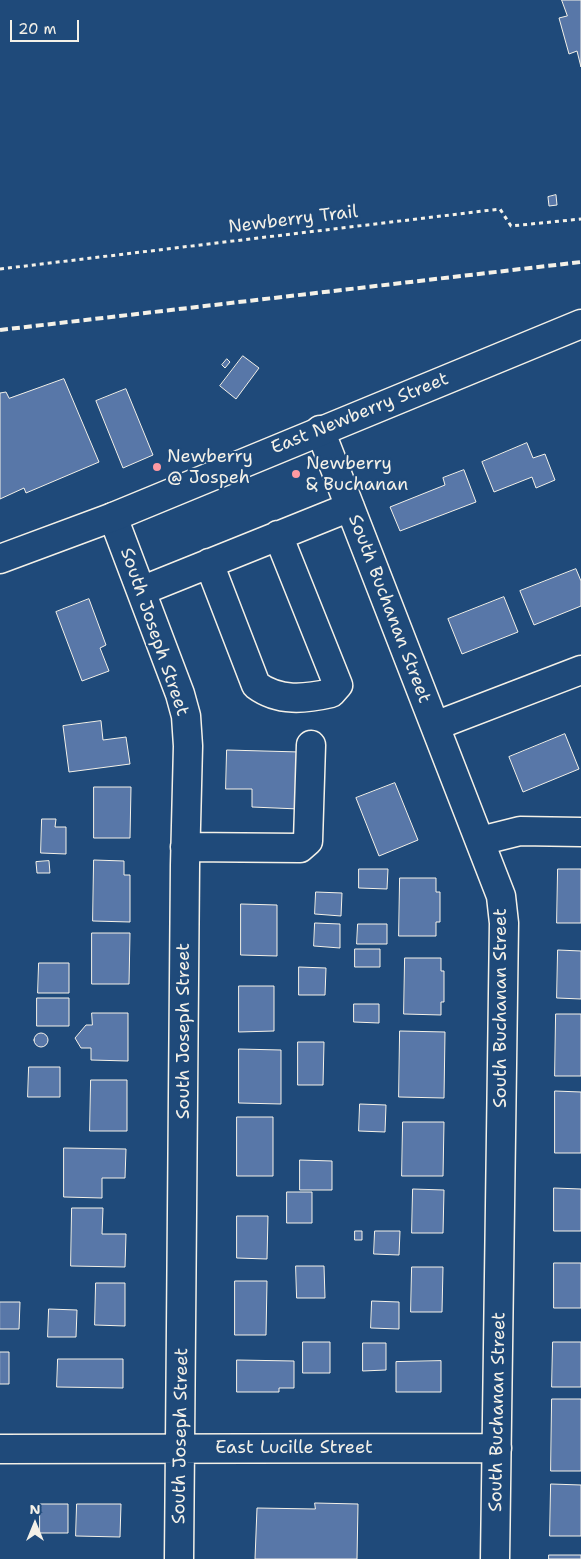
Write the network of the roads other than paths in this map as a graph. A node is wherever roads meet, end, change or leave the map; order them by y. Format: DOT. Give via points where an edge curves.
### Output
graph roads {
  1 [pos="581,324"];
  2 [pos="320,430"];
  3 [pos="350,507"];
  4 [pos="113,517"];
  5 [pos="278,536"];
  6 [pos="0,559"];
  7 [pos="209,563"];
  8 [pos="141,590"];
  9 [pos="581,670"];
  10 [pos="434,726"];
  11 [pos="311,745"];
  12 [pos="581,832"];
  13 [pos="480,841"];
  14 [pos="185,847"];
  15 [pos="497,1448"];
  16 [pos="0,1449"];
  17 [pos="181,1449"];
  18 [pos="179,1559"];
  19 [pos="496,1559"];
  1 -- 2 [label="street, East Newberry Street"];
  2 -- 3 [label="street, South Buchanan Street"];
  2 -- 4 [label="street, East Newberry Street"];
  3 -- 5 [label="street"];
  3 -- 10 [label="street, South Buchanan Street"];
  4 -- 6 [label="street, East Newberry Street"];
  4 -- 8 [label="street, South Joseph Street"];
  5 -- 7 [label="street"];
  5 -- 7 [label="street" via="338,684 331,693 294,698 266,692 256,685"];
  7 -- 8 [label="street"];
  8 -- 14 [label="street, South Joseph Street" via="186,716"];
  9 -- 10 [label="street"];
  10 -- 13 [label="street, South Buchanan Street"];
  11 -- 14 [label="street" via="308,841 300,848"];
  12 -- 13 [label="street" via="520,831"];
  13 -- 15 [label="street, South Buchanan Street" via="501,896 504,922"];
  14 -- 17 [label="street, South Joseph Street"];
  15 -- 17 [label="street, East Lucille Street"];
  15 -- 19 [label="street, South Buchanan Street"];
  16 -- 17 [label="street, East Lucille Street"];
  17 -- 18 [label="street, South Joseph Street"];
}
